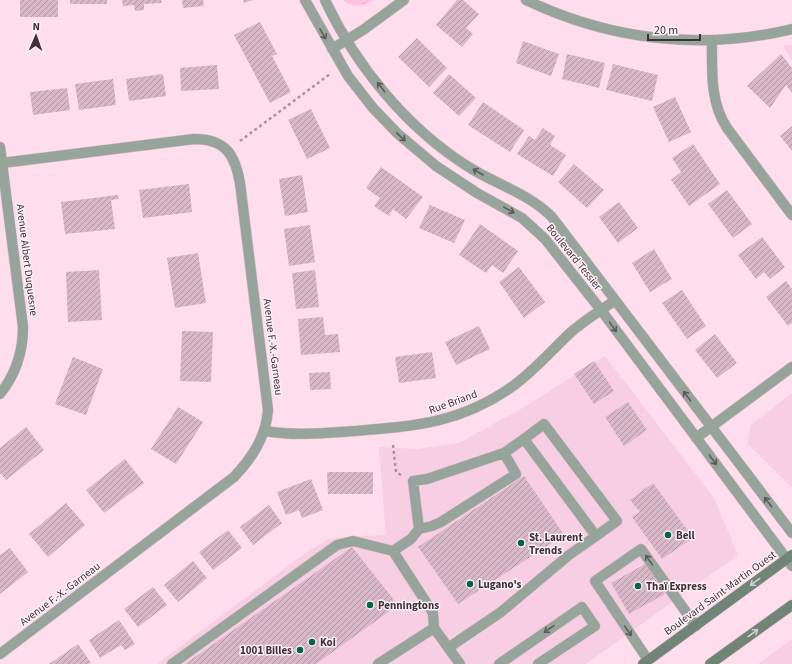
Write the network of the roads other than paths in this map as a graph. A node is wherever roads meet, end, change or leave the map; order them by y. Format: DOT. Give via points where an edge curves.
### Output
graph roads {
  1 [pos="305,0"];
  2 [pos="325,0"];
  3 [pos="404,0"];
  4 [pos="526,0"];
  5 [pos="792,29"];
  6 [pos="347,40"];
  7 [pos="712,41"];
  8 [pos="332,49"];
  9 [pos="0,147"];
  10 [pos="2,163"];
  11 [pos="792,215"];
  12 [pos="614,301"];
  13 [pos="601,310"];
  14 [pos="792,367"];
  15 [pos="0,394"];
  16 [pos="711,428"];
  17 [pos="265,431"];
  18 [pos="696,438"];
  19 [pos="524,439"];
  20 [pos="504,452"];
  21 [pos="419,529"];
  22 [pos="792,533"];
  23 [pos="596,536"];
  24 [pos="392,551"];
  25 [pos="790,560"];
  26 [pos="792,605"];
  27 [pos="696,626"];
  28 [pos="434,628"];
  29 [pos="448,648"];
  30 [pos="0,654"];
  31 [pos="646,662"];
  32 [pos="172,664"];
  33 [pos="378,664"];
  34 [pos="460,664"];
  35 [pos="499,664"];
  36 [pos="538,664"];
  37 [pos="710,664"];
  1 -- 8 [label="street, Boulevard Tessier, one-way"];
  2 -- 6 [label="street, Boulevard Tessier"];
  3 -- 6 [label="street"];
  4 -- 7 [label="street" via="571,19 620,33 663,39"];
  5 -- 7 [label="street" via="747,38"];
  6 -- 8 [label="street"];
  12 -- 6 [label="street, Boulevard Tessier, one-way" via="545,210 471,168 430,139 390,99"];
  7 -- 11 [label="street" via="714,91 719,114 742,150"];
  8 -- 13 [label="street, Boulevard Tessier, one-way" via="362,94 397,133 422,156 450,176 530,224 545,238"];
  9 -- 10 [label="street, Avenue Albert Duquesne"];
  10 -- 15 [label="street, Avenue Albert Duquesne" via="23,332 17,364"];
  10 -- 17 [label="street, Avenue F.-X.-Garneau" via="194,139 210,140 224,147 234,159 240,183 268,395"];
  12 -- 13 [label="street, Rue Briand"];
  16 -- 12 [label="street, Boulevard Tessier, one-way"];
  13 -- 17 [label="street, Rue Briand" via="572,331 514,386 491,401 465,413 425,424 397,428 298,434"];
  13 -- 18 [label="street, Boulevard Tessier, one-way"];
  14 -- 16 [label="street"];
  16 -- 18 [label="street"];
  22 -- 16 [label="street, Boulevard Tessier, one-way"];
  17 -- 30 [label="street, Avenue F.-X.-Garneau" via="242,469 222,486"];
  18 -- 25 [label="street, Boulevard Tessier, one-way"];
  19 -- 20 [label="street"];
  19 -- 23 [label="street"];
  19 -- 23 [label="street" via="544,424 617,521"];
  20 -- 21 [label="street" via="516,474 441,522"];
  20 -- 21 [label="street" via="427,479 413,481"];
  21 -- 24 [label="street" via="411,539"];
  23 -- 29 [label="street" via="569,555 501,612"];
  24 -- 28 [label="street" via="433,613"];
  24 -- 32 [label="street" via="353,541 337,545"];
  25 -- 27 [label="main road, Boulevard Saint-Martin Ouest, one-way"];
  37 -- 26 [label="main road, one-way"];
  27 -- 31 [label="main road, Boulevard Saint-Martin Ouest"];
  27 -- 31 [label="street, one-way" via="641,549 594,581"];
  28 -- 29 [label="street"];
  28 -- 33 [label="street"];
  29 -- 34 [label="street"];
  36 -- 35 [label="street, one-way" via="595,626 582,607"];
}
